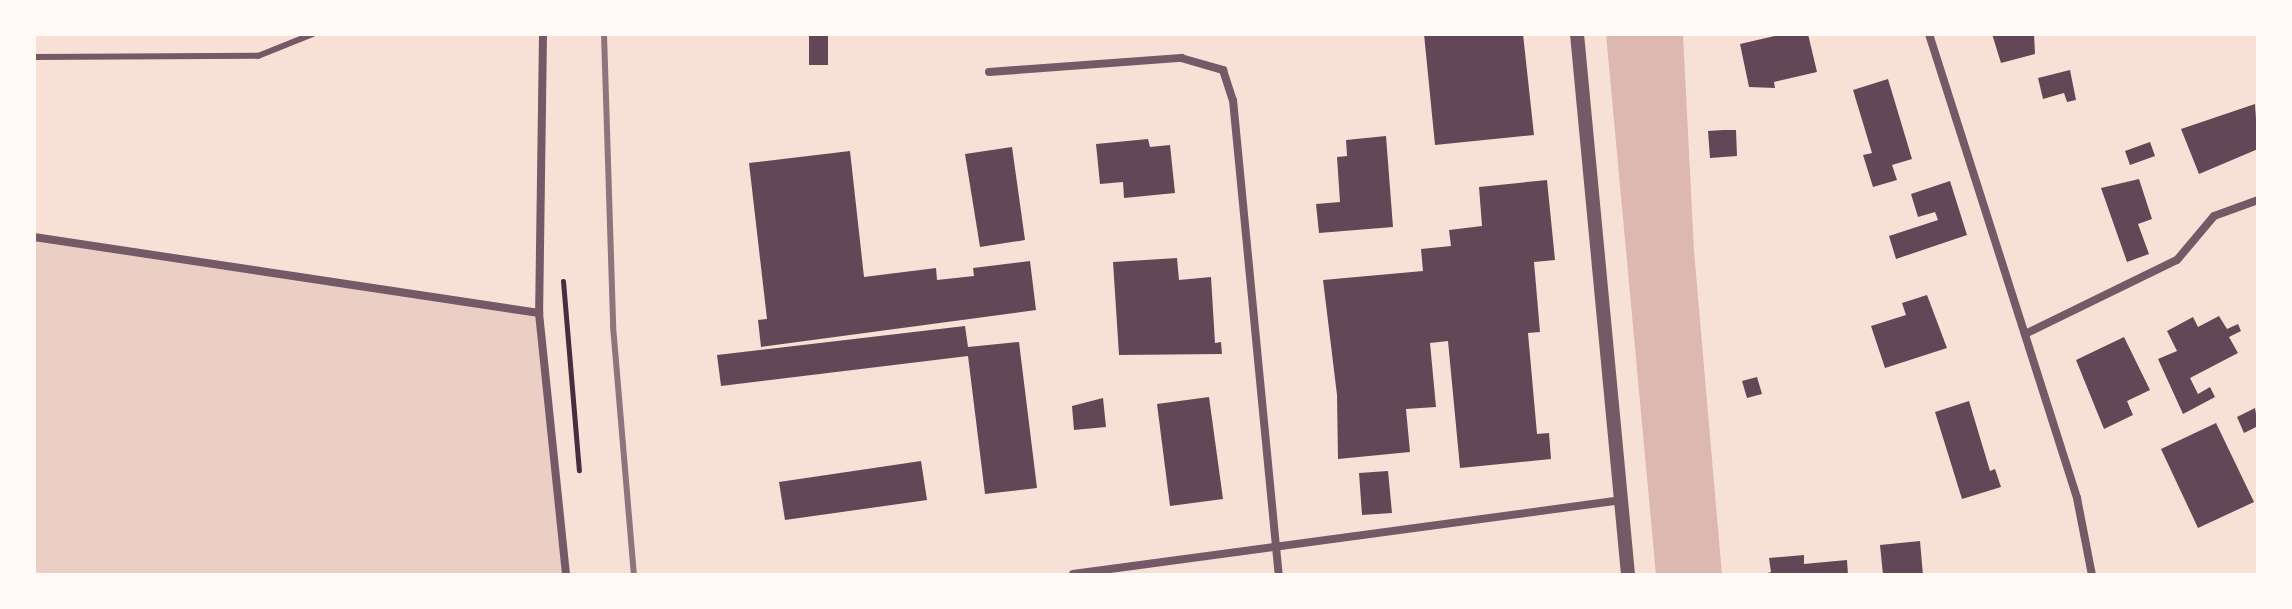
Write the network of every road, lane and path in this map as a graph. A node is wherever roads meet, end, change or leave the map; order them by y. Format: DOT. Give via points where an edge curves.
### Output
graph roads {
  1 [pos="313,34"];
  2 [pos="543,34"];
  3 [pos="1577,34"];
  4 [pos="1929,34"];
  5 [pos="34,57"];
  6 [pos="989,72"];
  7 [pos="2258,200"];
  8 [pos="34,237"];
  9 [pos="563,274"];
  10 [pos="539,313"];
  11 [pos="2025,334"];
  12 [pos="580,480"];
  13 [pos="1622,500"];
  14 [pos="1277,549"];
  15 [pos="563,573"];
  16 [pos="1073,574"];
  17 [pos="1279,575"];
  18 [pos="1628,575"];
  19 [pos="2092,575"];
  1 -- 5 [label="lane" via="258,56"];
  2 -- 10 [label="street"];
  3 -- 13 [label="street"];
  4 -- 11 [label="street"];
  6 -- 14 [label="street" via="1181,58 1223,70 1233,100"];
  7 -- 11 [label="street" via="2214,216 2177,260"];
  8 -- 10 [label="street"];
  9 -- 12 [label="path"];
  10 -- 15 [label="street"];
  11 -- 19 [label="street" via="2077,498"];
  13 -- 14 [label="street"];
  13 -- 18 [label="street"];
  14 -- 16 [label="street"];
  14 -- 17 [label="street"];
}
